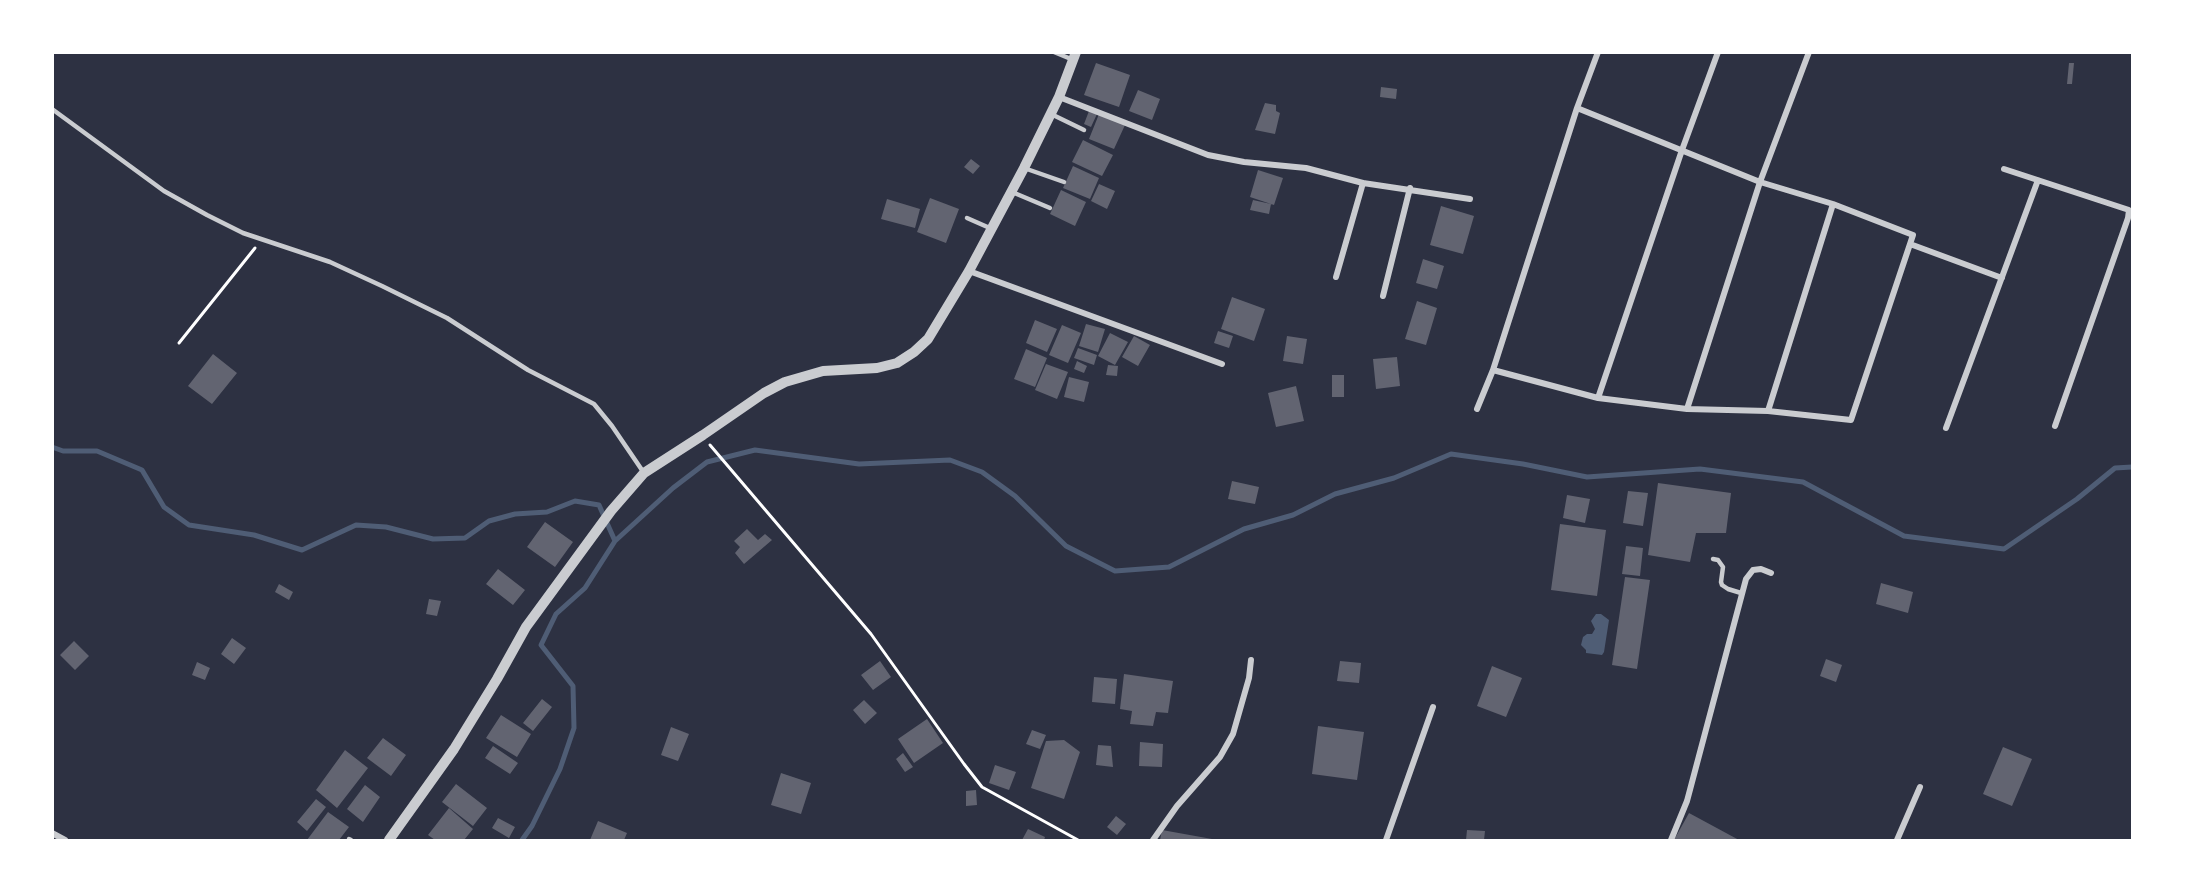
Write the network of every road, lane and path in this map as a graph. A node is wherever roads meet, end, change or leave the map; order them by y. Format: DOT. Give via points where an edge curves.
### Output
graph roads {
  1 [pos="1054,52"];
  2 [pos="1598,52"];
  3 [pos="1718,52"];
  4 [pos="1809,52"];
  5 [pos="1075,56"];
  6 [pos="1059,97"];
  7 [pos="1577,108"];
  8 [pos="52,109"];
  9 [pos="1051,114"];
  10 [pos="1084,130"];
  11 [pos="1682,150"];
  12 [pos="1024,168"];
  13 [pos="2004,169"];
  14 [pos="2038,180"];
  15 [pos="1064,182"];
  16 [pos="1760,182"];
  17 [pos="1363,183"];
  18 [pos="1410,189"];
  19 [pos="1012,192"];
  20 [pos="1470,199"];
  21 [pos="1833,204"];
  22 [pos="1050,208"];
  23 [pos="967,219"];
  24 [pos="992,229"];
  25 [pos="262,240"];
  26 [pos="1910,244"];
  27 [pos="969,271"];
  28 [pos="1336,277"];
  29 [pos="2002,278"];
  30 [pos="1383,296"];
  31 [pos="179,343"];
  32 [pos="1222,364"];
  33 [pos="1493,370"];
  34 [pos="1598,398"];
  35 [pos="1477,409"];
  36 [pos="1687,409"];
  37 [pos="1768,411"];
  38 [pos="2055,426"];
  39 [pos="1946,428"];
  40 [pos="717,454"];
  41 [pos="644,473"];
  42 [pos="1713,559"];
  43 [pos="1772,573"];
  44 [pos="1741,593"];
  45 [pos="1251,660"];
  46 [pos="1433,707"];
  47 [pos="1920,787"];
  48 [pos="52,833"];
  49 [pos="1073,839"];
  50 [pos="65,840"];
  51 [pos="389,840"];
  52 [pos="1078,840"];
  53 [pos="1154,840"];
  54 [pos="1386,840"];
  55 [pos="1671,840"];
  56 [pos="1897,840"];
  1 -- 5 [label="lane"];
  2 -- 7 [label="street"];
  3 -- 11 [label="street"];
  4 -- 16 [label="street"];
  5 -- 6 [label="street"];
  6 -- 9 [label="street"];
  6 -- 17 [label="street" via="1208,155 1306,168"];
  7 -- 11 [label="street"];
  7 -- 33 [label="street"];
  8 -- 25 [label="lane" via="164,191"];
  9 -- 10 [label="lane"];
  9 -- 12 [label="street"];
  11 -- 16 [label="street"];
  11 -- 34 [label="street"];
  12 -- 15 [label="lane"];
  12 -- 19 [label="street"];
  13 -- 14 [label="street"];
  14 -- 29 [label="street"];
  14 -- 38 [label="street" via="2129,210"];
  16 -- 21 [label="street"];
  16 -- 36 [label="street"];
  17 -- 18 [label="street"];
  17 -- 28 [label="street"];
  18 -- 20 [label="street"];
  18 -- 30 [label="street"];
  19 -- 22 [label="lane"];
  19 -- 24 [label="street"];
  21 -- 26 [label="street" via="1913,235"];
  21 -- 37 [label="street"];
  23 -- 24 [label="lane"];
  24 -- 27 [label="street"];
  25 -- 31 [label="path"];
  25 -- 41 [label="lane" via="330,262 447,318 528,370 594,404"];
  26 -- 29 [label="street"];
  26 -- 37 [label="street" via="1851,420"];
  27 -- 32 [label="street"];
  27 -- 41 [label="street" via="928,339 897,363 823,371 785,382"];
  29 -- 39 [label="street"];
  33 -- 34 [label="street"];
  33 -- 35 [label="street"];
  34 -- 36 [label="street"];
  36 -- 37 [label="street"];
  40 -- 49 [label="path" via="871,634 982,787"];
  41 -- 51 [label="street" via="593,534 526,627 454,749"];
  42 -- 44 [label="lane" via="1723,567 1722,585"];
  43 -- 44 [label="street" via="1753,570"];
  44 -- 55 [label="street" via="1688,801"];
  45 -- 53 [label="street" via="1233,734 1221,756 1177,806"];
  46 -- 54 [label="street"];
  47 -- 56 [label="street"];
  48 -- 50 [label="street"];
  49 -- 52 [label="path"];
}
